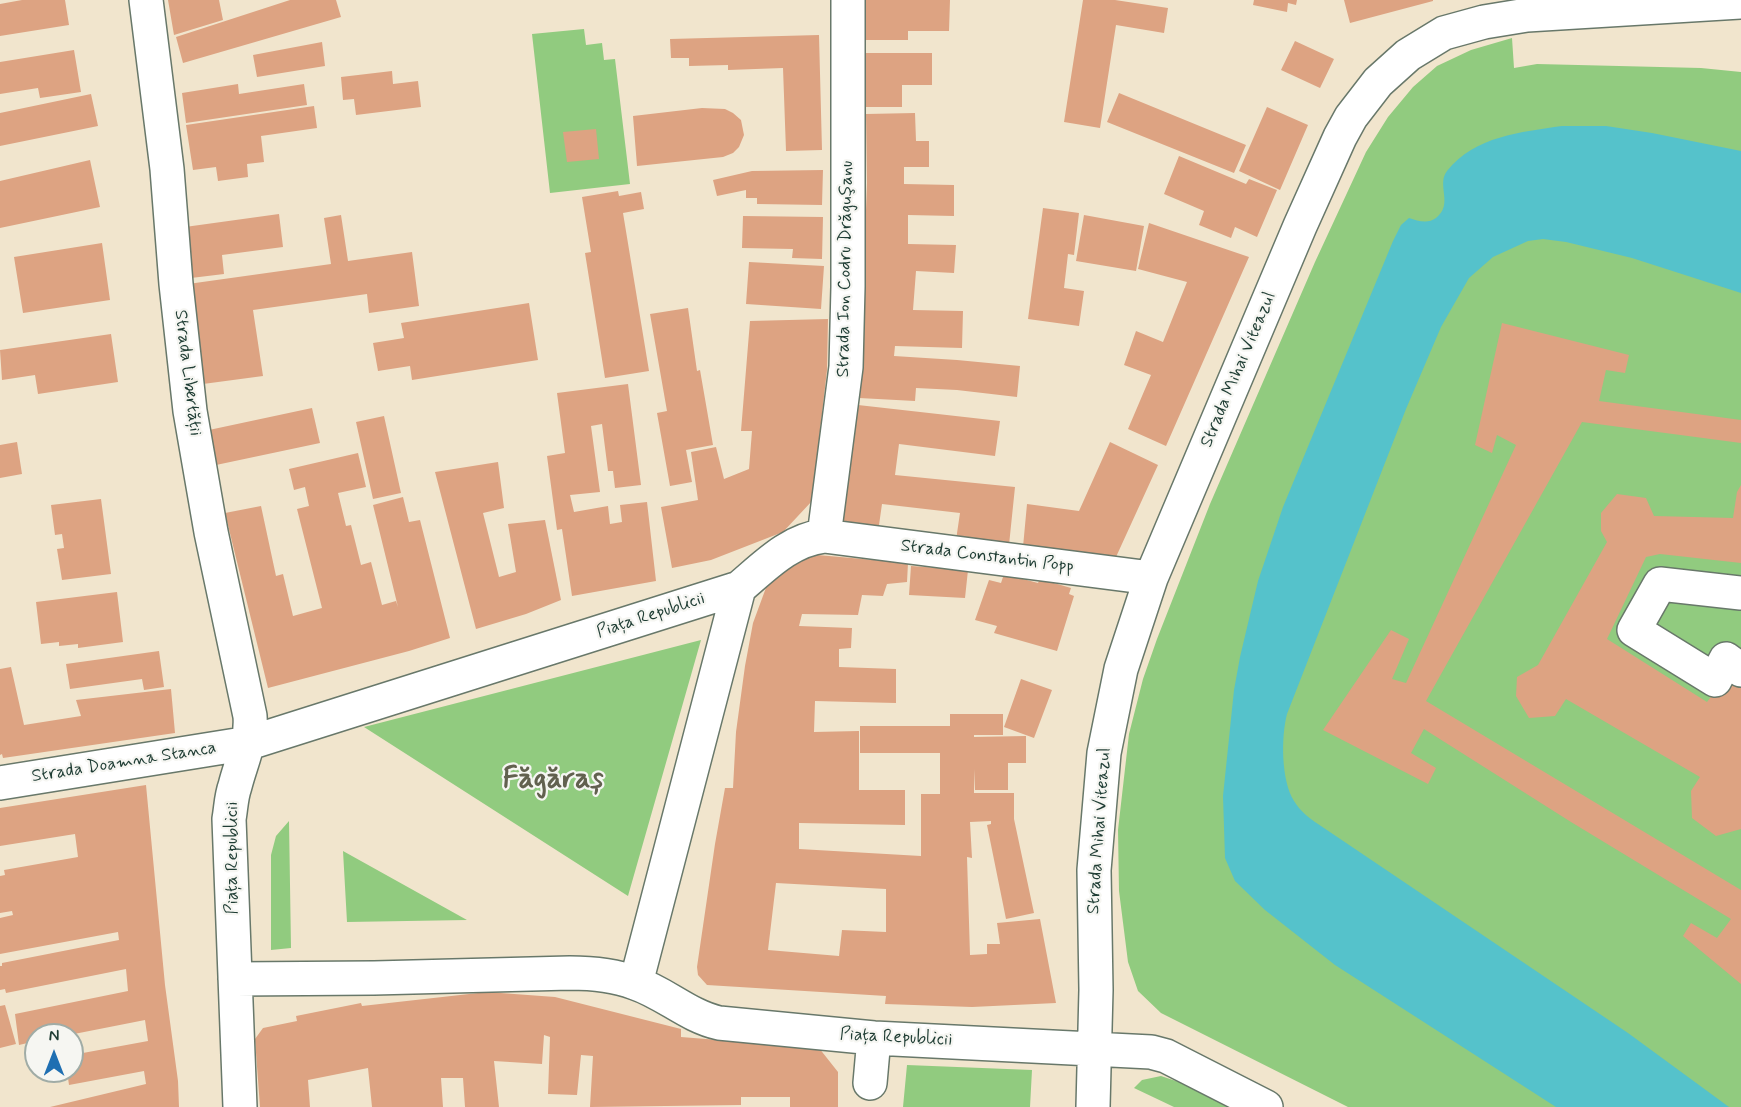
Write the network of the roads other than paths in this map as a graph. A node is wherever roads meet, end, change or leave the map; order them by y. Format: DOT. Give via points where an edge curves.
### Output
graph roads {
  1 [pos="146,0"];
  2 [pos="848,0"];
  3 [pos="1741,2"];
  4 [pos="824,536"];
  5 [pos="1151,578"];
  6 [pos="739,588"];
  7 [pos="1741,593"];
  8 [pos="1741,670"];
  9 [pos="249,743"];
  10 [pos="0,783"];
  11 [pos="235,979"];
  12 [pos="636,983"];
  13 [pos="873,1038"];
  14 [pos="1095,1048"];
  15 [pos="870,1083"];
  16 [pos="240,1107"];
  17 [pos="1092,1107"];
  18 [pos="1266,1107"];
  1 -- 9 [label="street, Strada Libertății" via="166,157 184,366 211,532 248,705"];
  2 -- 4 [label="street, Strada Ion Codru Drăguşanu" via="846,367"];
  3 -- 5 [label="street, Strada Mihai Viteazul" via="1527,15 1484,22 1444,33 1408,55 1378,82 1351,117 1326,166"];
  4 -- 5 [label="street, Strada Constantin Popp"];
  4 -- 6 [label="street, Piața Republicii" via="788,548"];
  5 -- 14 [label="street, Strada Mihai Viteazul" via="1121,669 1104,753 1094,870"];
  6 -- 9 [label="street, Piața Republicii"];
  6 -- 12 [label="street, Piața Republicii"];
  7 -- 8 [label="street" via="1660,584 1634,630 1715,680 1726,659"];
  9 -- 10 [label="street, Strada Doamna Stanca"];
  9 -- 11 [label="street, Piața Republicii" via="234,787 230,819"];
  11 -- 12 [label="street, Piața Republicii" via="570,973 597,974"];
  11 -- 16 [label="street"];
  12 -- 13 [label="street, Piața Republicii" via="704,1020"];
  13 -- 14 [label="street, Piața Republicii"];
  13 -- 15 [label="street"];
  14 -- 17 [label="street, Strada Mihai Viteazul"];
  14 -- 18 [label="street, Piața Republicii" via="1166,1056"];
}
